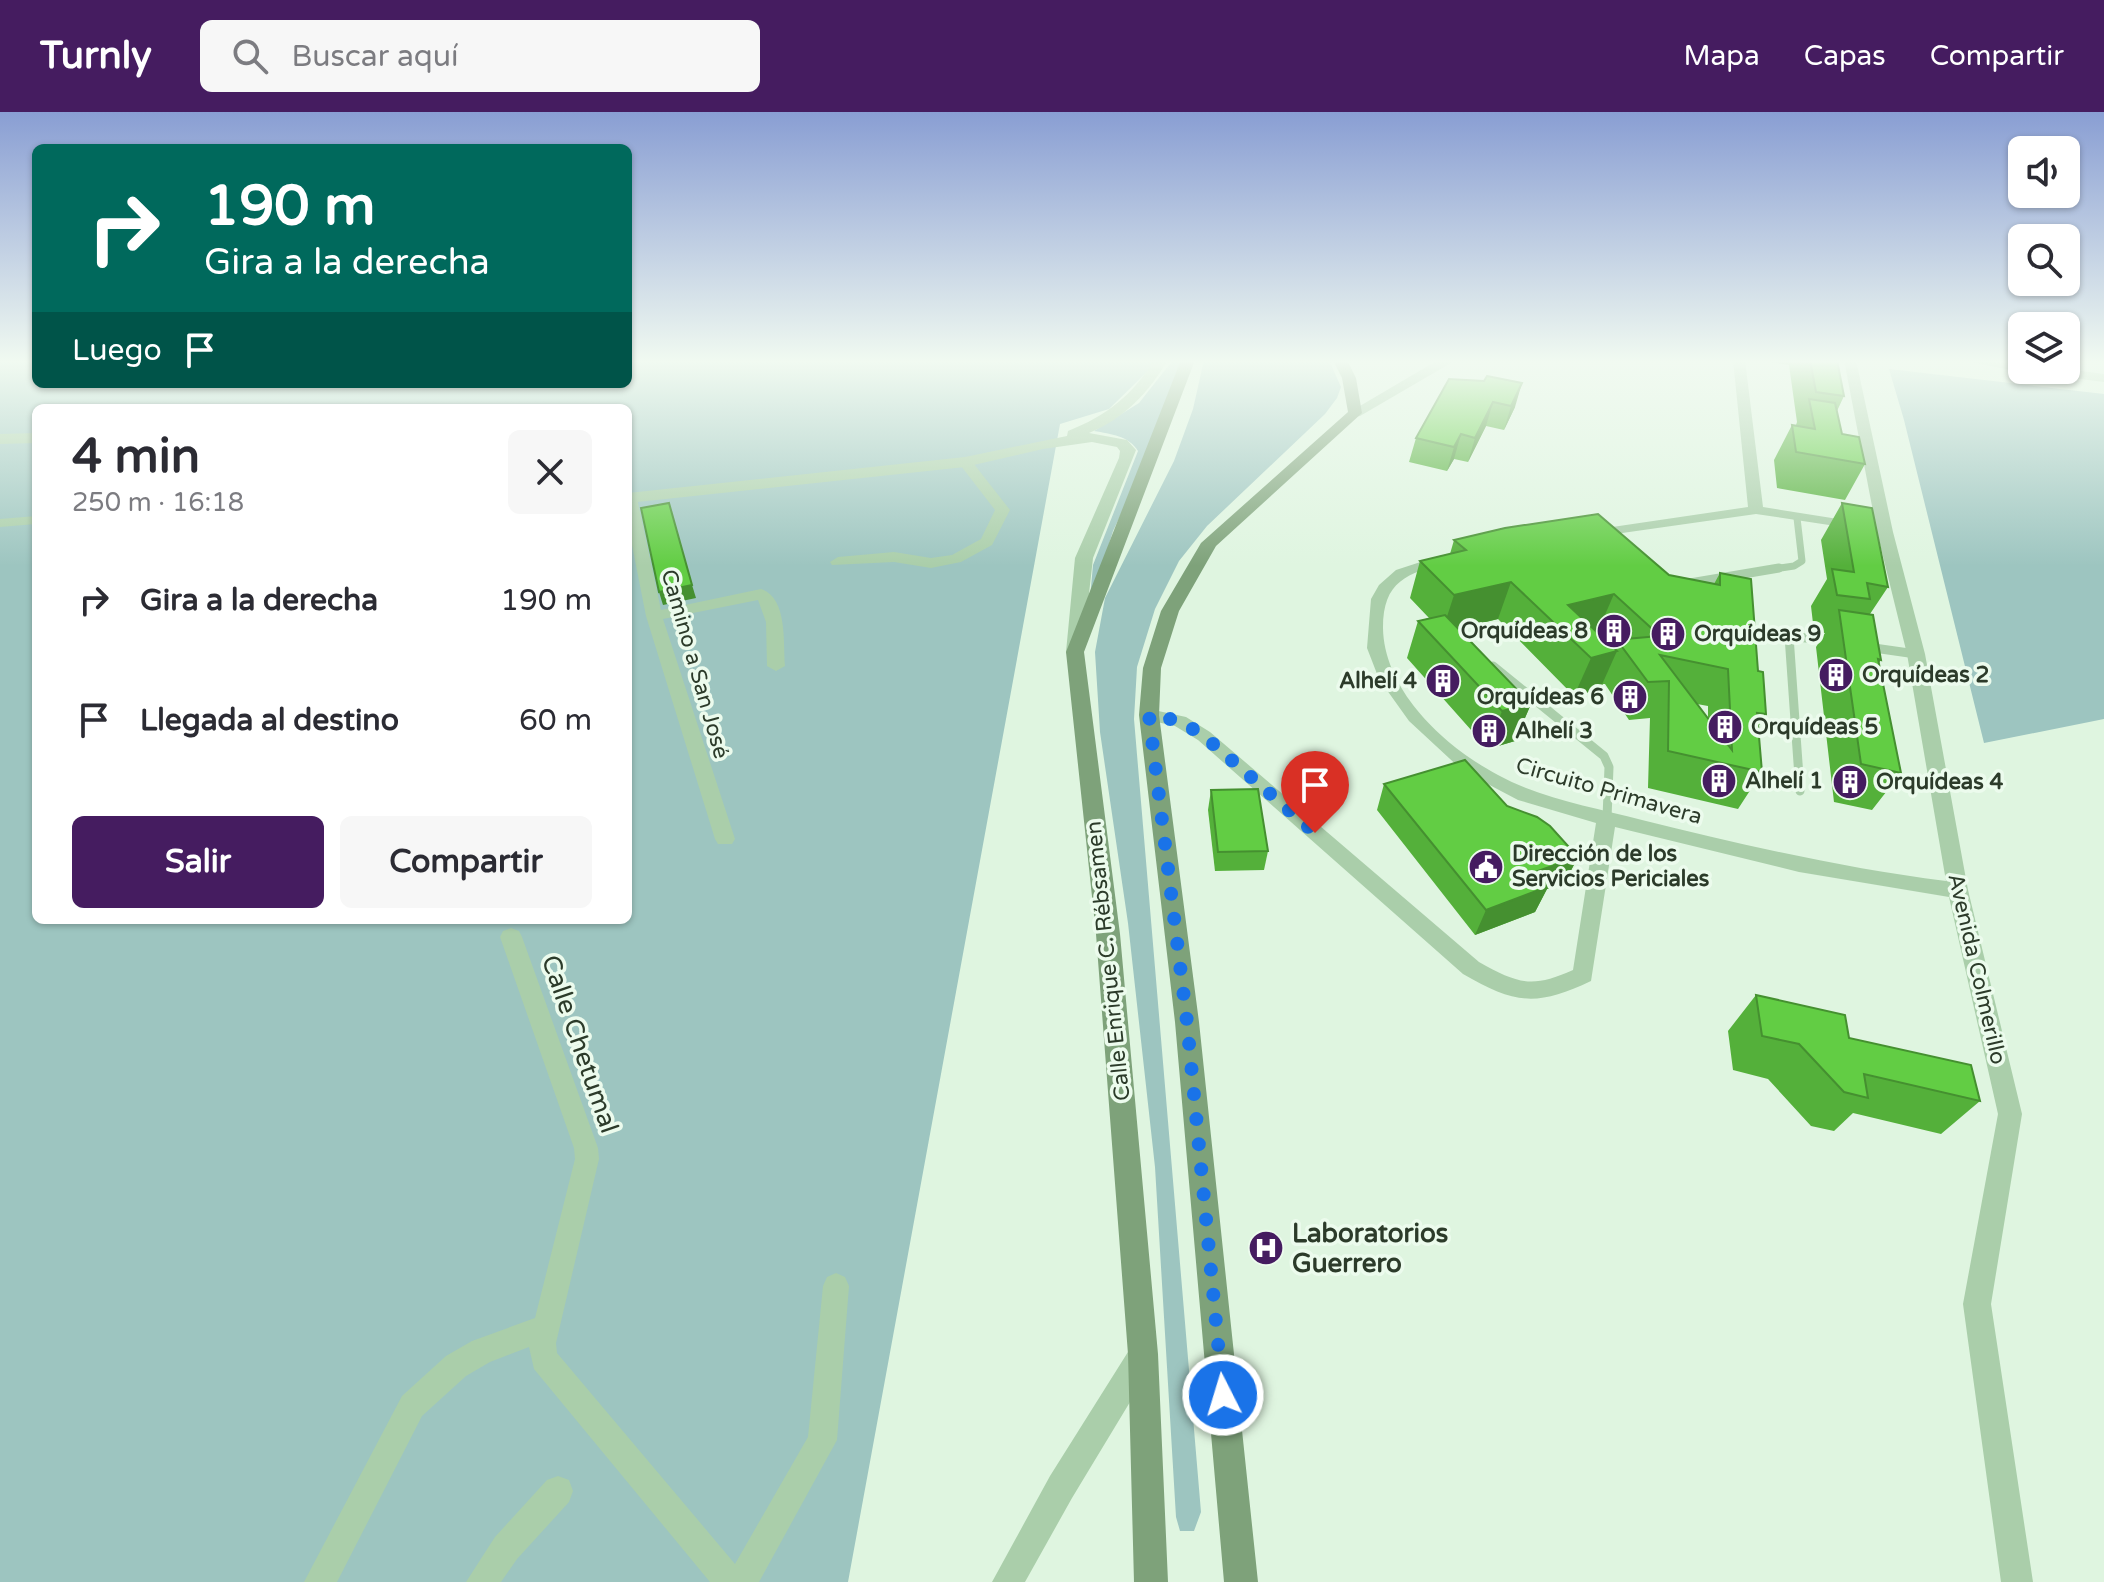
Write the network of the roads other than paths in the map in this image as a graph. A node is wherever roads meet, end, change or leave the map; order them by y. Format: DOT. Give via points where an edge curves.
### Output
graph roads {
  1 [pos="1083,429"];
  2 [pos="1161,429"];
  3 [pos="1337,429"];
  4 [pos="1747,429"];
  5 [pos="1864,429"];
  6 [pos="32,438"];
  7 [pos="1,442"];
  8 [pos="1043,444"];
  9 [pos="965,462"];
  10 [pos="632,498"];
  11 [pos="1756,510"];
  12 [pos="632,512"];
  13 [pos="1797,518"];
  14 [pos="32,520"];
  15 [pos="0,523"];
  16 [pos="1885,532"];
  17 [pos="1574,538"];
  18 [pos="1454,558"];
  19 [pos="838,562"];
  20 [pos="1681,585"];
  21 [pos="654,616"];
  22 [pos="1838,642"];
  23 [pos="1854,645"];
  24 [pos="1075,652"];
  25 [pos="1916,654"];
  26 [pos="776,666"];
  27 [pos="1493,666"];
  28 [pos="1149,715"];
  29 [pos="1800,791"];
  30 [pos="1607,818"];
  31 [pos="725,839"];
  32 [pos="1958,890"];
  33 [pos="511,937"];
  34 [pos="836,1286"];
  35 [pos="546,1327"];
  36 [pos="1143,1354"];
  37 [pos="558,1491"];
  38 [pos="320,1582"];
  39 [pos="482,1582"];
  40 [pos="730,1582"];
  41 [pos="742,1582"];
  42 [pos="1008,1582"];
  43 [pos="1151,1582"];
  44 [pos="1241,1582"];
  45 [pos="2017,1582"];
  1 -- 8 [label="street"];
  2 -- 24 [label="main road, Calle Enrique C. Rébsamen"];
  3 -- 28 [label="main road" via="1209,543 1170,611 1152,668"];
  4 -- 11 [label="street"];
  5 -- 16 [label="street, Avenida Colmerillo"];
  6 -- 7 [label="street"];
  8 -- 9 [label="street"];
  8 -- 24 [label="street" via="1092,437 1122,443 1128,450 1084,558"];
  9 -- 10 [label="street"];
  9 -- 19 [label="street" via="1003,510 987,542 944,562 894,557"];
  11 -- 13 [label="street"];
  11 -- 17 [label="street"];
  12 -- 21 [label="street, Camino a San José"];
  13 -- 16 [label="street"];
  13 -- 20 [label="lane" via="1802,561 1794,566"];
  14 -- 15 [label="street"];
  16 -- 25 [label="street, Avenida Colmerillo"];
  18 -- 30 [label="street, Circuito Primavera" via="1393,577 1380,593 1377,656 1396,692 1458,767 1509,789"];
  21 -- 26 [label="street" via="761,594 774,622"];
  21 -- 31 [label="street, Camino a San José"];
  22 -- 29 [label="lane" via="1789,636"];
  23 -- 25 [label="lane"];
  24 -- 36 [label="main road, Calle Enrique C. Rébsamen" via="1108,934"];
  25 -- 32 [label="street, Avenida Colmerillo"];
  27 -- 30 [label="lane" via="1604,756 1609,767"];
  28 -- 30 [label="street" via="1180,721 1204,736 1471,968 1531,995 1583,975"];
  28 -- 44 [label="main road" via="1187,1022"];
  30 -- 32 [label="street, Circuito Primavera" via="1756,857"];
  32 -- 45 [label="street, Avenida Colmerillo" via="2010,1114 1977,1304"];
  33 -- 35 [label="street, Calle Chetumal" via="587,1159"];
  34 -- 41 [label="street" via="822,1440"];
  35 -- 38 [label="street" via="456,1366 412,1406"];
  35 -- 40 [label="street, Calle Chetumal" via="544,1359"];
  36 -- 42 [label="street"];
  36 -- 43 [label="main road, Calle Enrique C. Rébsamen"];
  37 -- 39 [label="street"];
}
